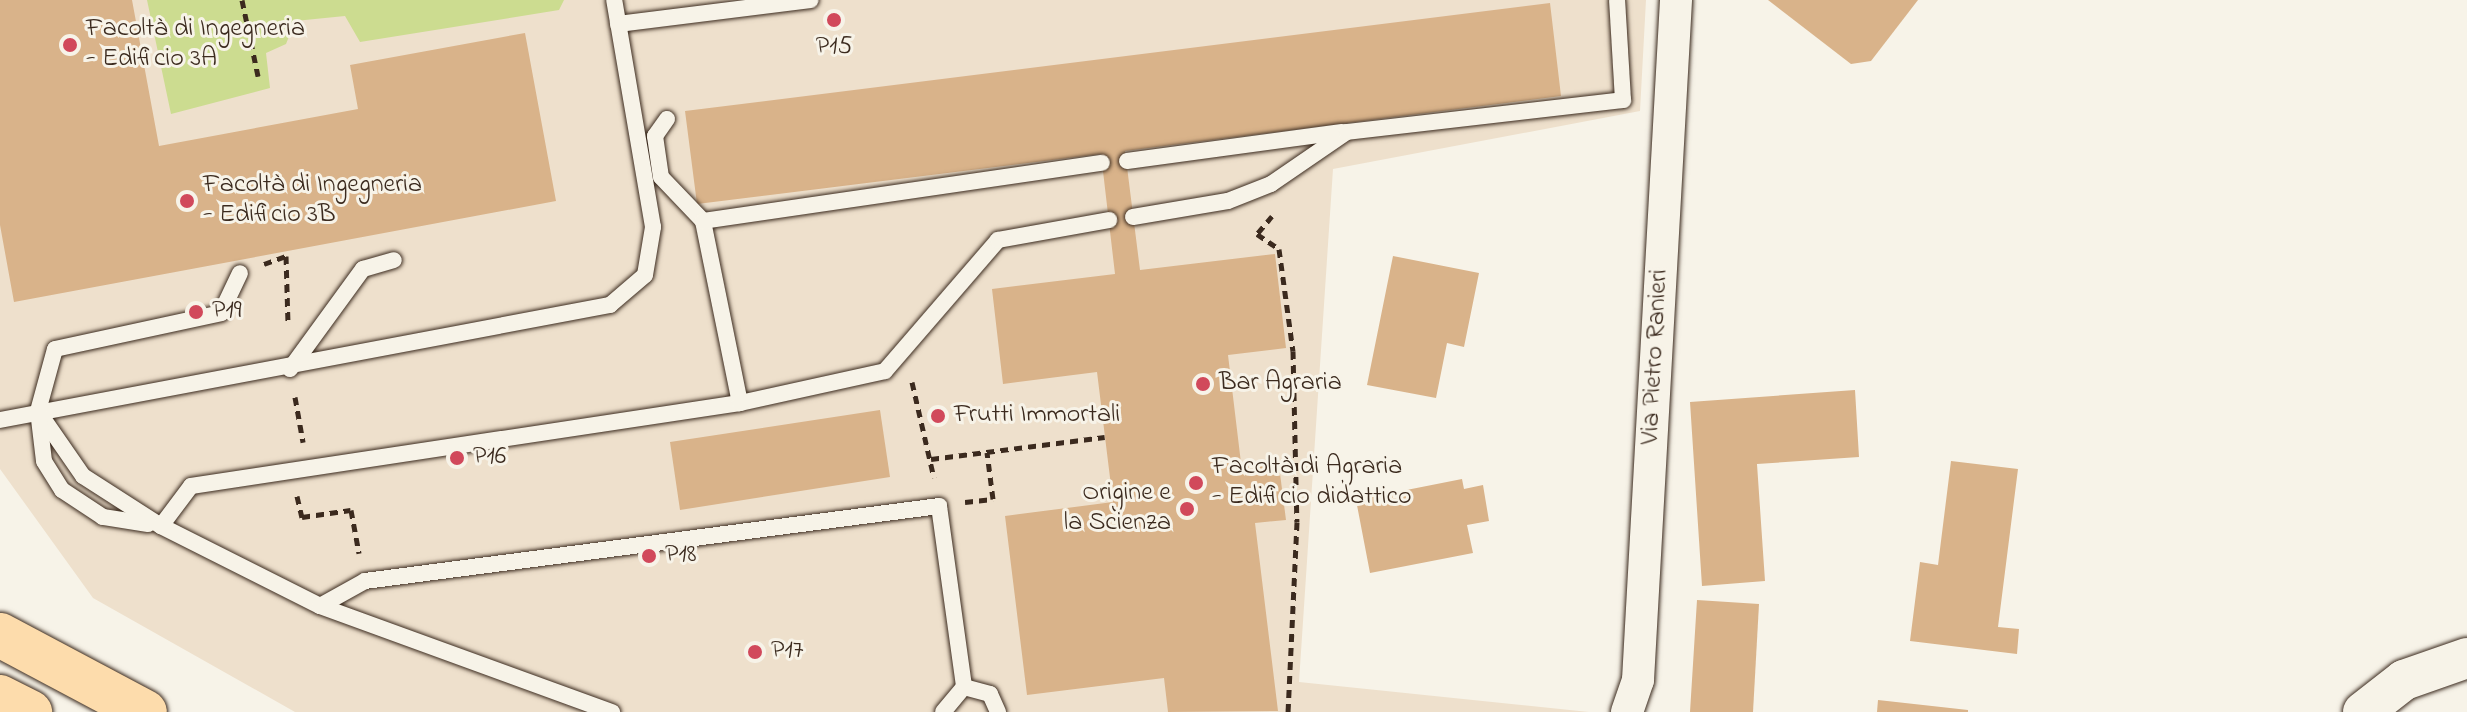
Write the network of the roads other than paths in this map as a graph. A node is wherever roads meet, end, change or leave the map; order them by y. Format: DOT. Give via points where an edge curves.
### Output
graph roads {
  1 [pos="614,0"];
  2 [pos="811,0"];
  3 [pos="1617,0"];
  4 [pos="1676,0"];
  5 [pos="618,24"];
  6 [pos="667,119"];
  7 [pos="1347,132"];
  8 [pos="1127,161"];
  9 [pos="1102,163"];
  10 [pos="1133,217"];
  11 [pos="1109,220"];
  12 [pos="703,221"];
  13 [pos="394,260"];
  14 [pos="240,273"];
  15 [pos="291,375"];
  16 [pos="740,403"];
  17 [pos="38,411"];
  18 [pos="0,420"];
  19 [pos="161,526"];
  20 [pos="320,606"];
  21 [pos="0,635"];
  22 [pos="2467,658"];
  23 [pos="964,687"];
  24 [pos="0,697"];
  25 [pos="30,712"];
  26 [pos="145,712"];
  27 [pos="612,712"];
  28 [pos="943,712"];
  29 [pos="998,712"];
  30 [pos="1627,712"];
  31 [pos="2363,712"];
  1 -- 5 [label="lane"];
  2 -- 5 [label="lane"];
  3 -- 7 [label="lane" via="1623,100"];
  4 -- 30 [label="street, Via Pietro Ranieri" via="1638,680"];
  5 -- 15 [label="lane" via="653,227 645,275 610,305"];
  6 -- 12 [label="lane" via="655,136 661,177"];
  7 -- 8 [label="lane"];
  7 -- 10 [label="lane" via="1271,184 1228,201"];
  9 -- 12 [label="lane"];
  11 -- 16 [label="lane" via="998,240 885,371"];
  12 -- 16 [label="lane"];
  13 -- 15 [label="lane" via="363,269"];
  14 -- 17 [label="lane" via="221,313 55,349"];
  15 -- 17 [label="lane"];
  16 -- 19 [label="lane" via="191,486"];
  17 -- 18 [label="lane"];
  17 -- 19 [label="lane" via="83,476"];
  17 -- 19 [label="lane" via="44,461 62,490 103,517"];
  19 -- 20 [label="lane"];
  20 -- 23 [label="lane" via="365,581 939,506"];
  20 -- 27 [label="lane"];
  21 -- 26 [label="highway"];
  22 -- 31 [label="street" via="2404,680"];
  23 -- 28 [label="lane"];
  23 -- 29 [label="lane" via="990,694"];
  24 -- 25 [label="highway"];
}
